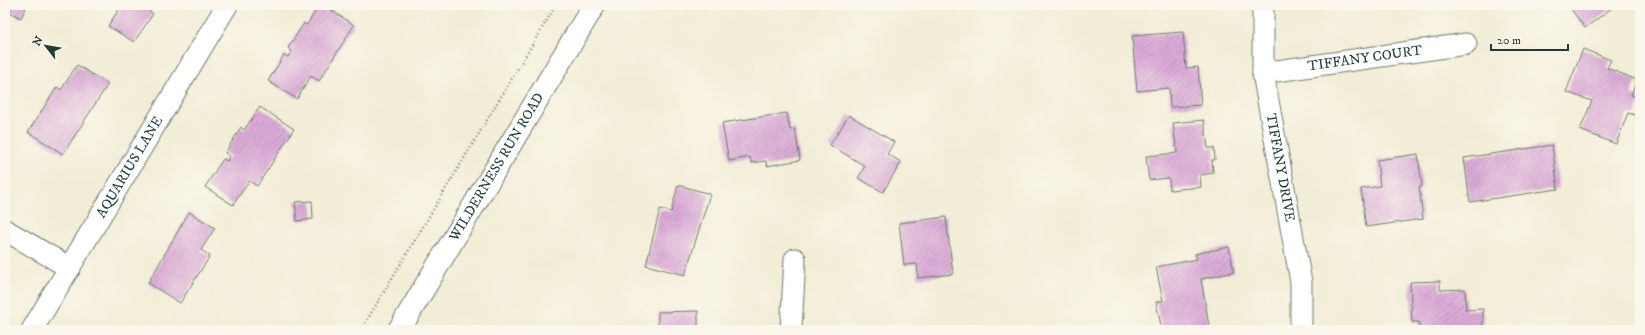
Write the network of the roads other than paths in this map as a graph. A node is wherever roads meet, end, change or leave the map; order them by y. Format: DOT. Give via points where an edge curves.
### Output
graph roads {
  1 [pos="227,5"];
  2 [pos="594,5"];
  3 [pos="1263,5"];
  4 [pos="1466,44"];
  5 [pos="1263,73"];
  6 [pos="5,230"];
  7 [pos="794,259"];
  8 [pos="70,268"];
  9 [pos="32,330"];
  10 [pos="398,330"];
  11 [pos="791,330"];
  12 [pos="1301,330"];
  1 -- 8 [label="street, AQUARIUS LANE"];
  2 -- 10 [label="street, WILDERNESS RUN ROAD"];
  3 -- 5 [label="street, TIFFANY DRIVE"];
  4 -- 5 [label="street, TIFFANY COURT"];
  5 -- 12 [label="street, TIFFANY DRIVE" via="1301,282"];
  6 -- 8 [label="street"];
  7 -- 11 [label="street"];
  8 -- 9 [label="street, AQUARIUS LANE"];
}
